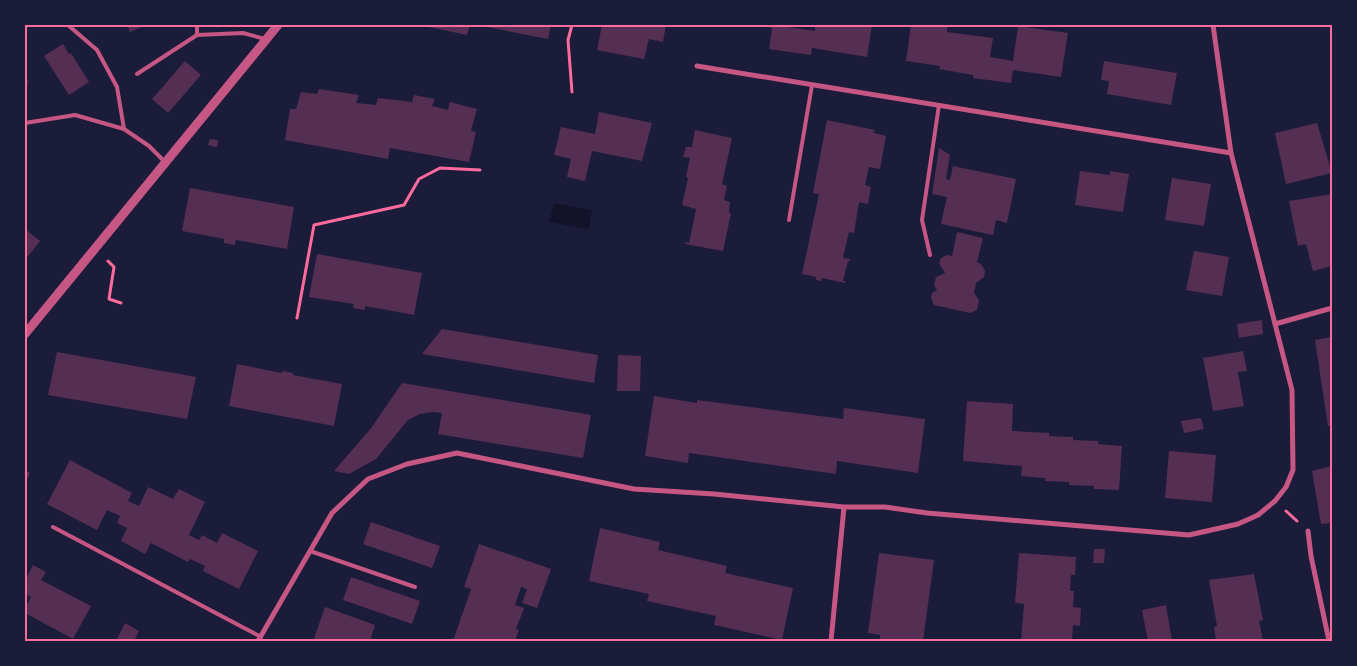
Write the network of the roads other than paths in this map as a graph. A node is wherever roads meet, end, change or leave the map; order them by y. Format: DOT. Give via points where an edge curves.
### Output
graph roads {
  1 [pos="68,25"];
  2 [pos="197,25"];
  3 [pos="278,25"];
  4 [pos="1213,25"];
  5 [pos="197,35"];
  6 [pos="267,39"];
  7 [pos="697,66"];
  8 [pos="138,74"];
  9 [pos="812,85"];
  10 [pos="939,106"];
  11 [pos="25,123"];
  12 [pos="124,129"];
  13 [pos="1231,153"];
  14 [pos="165,162"];
  15 [pos="789,220"];
  16 [pos="930,255"];
  17 [pos="1332,308"];
  18 [pos="1275,324"];
  19 [pos="25,334"];
  20 [pos="844,507"];
  21 [pos="53,526"];
  22 [pos="1308,531"];
  23 [pos="310,551"];
  24 [pos="415,587"];
  25 [pos="260,639"];
  26 [pos="831,641"];
  27 [pos="1329,641"];
  1 -- 12 [label="lane" via="97,50 117,87"];
  2 -- 5 [label="lane"];
  3 -- 6 [label="street"];
  4 -- 13 [label="street"];
  5 -- 6 [label="lane" via="243,33"];
  5 -- 8 [label="lane"];
  6 -- 14 [label="street"];
  7 -- 9 [label="street"];
  9 -- 10 [label="street"];
  9 -- 15 [label="lane"];
  10 -- 13 [label="street"];
  10 -- 16 [label="lane" via="922,220"];
  11 -- 12 [label="lane" via="76,115"];
  12 -- 14 [label="lane"];
  13 -- 18 [label="street"];
  14 -- 19 [label="street"];
  17 -- 18 [label="street"];
  18 -- 20 [label="street" via="1292,390 1293,470 1275,501 1258,515 1238,524 1189,535"];
  20 -- 23 [label="street" via="634,489 457,453 407,464 368,480 332,513"];
  20 -- 26 [label="street"];
  21 -- 25 [label="lane"];
  22 -- 27 [label="street"];
  23 -- 24 [label="lane"];
  23 -- 25 [label="street"];
}
